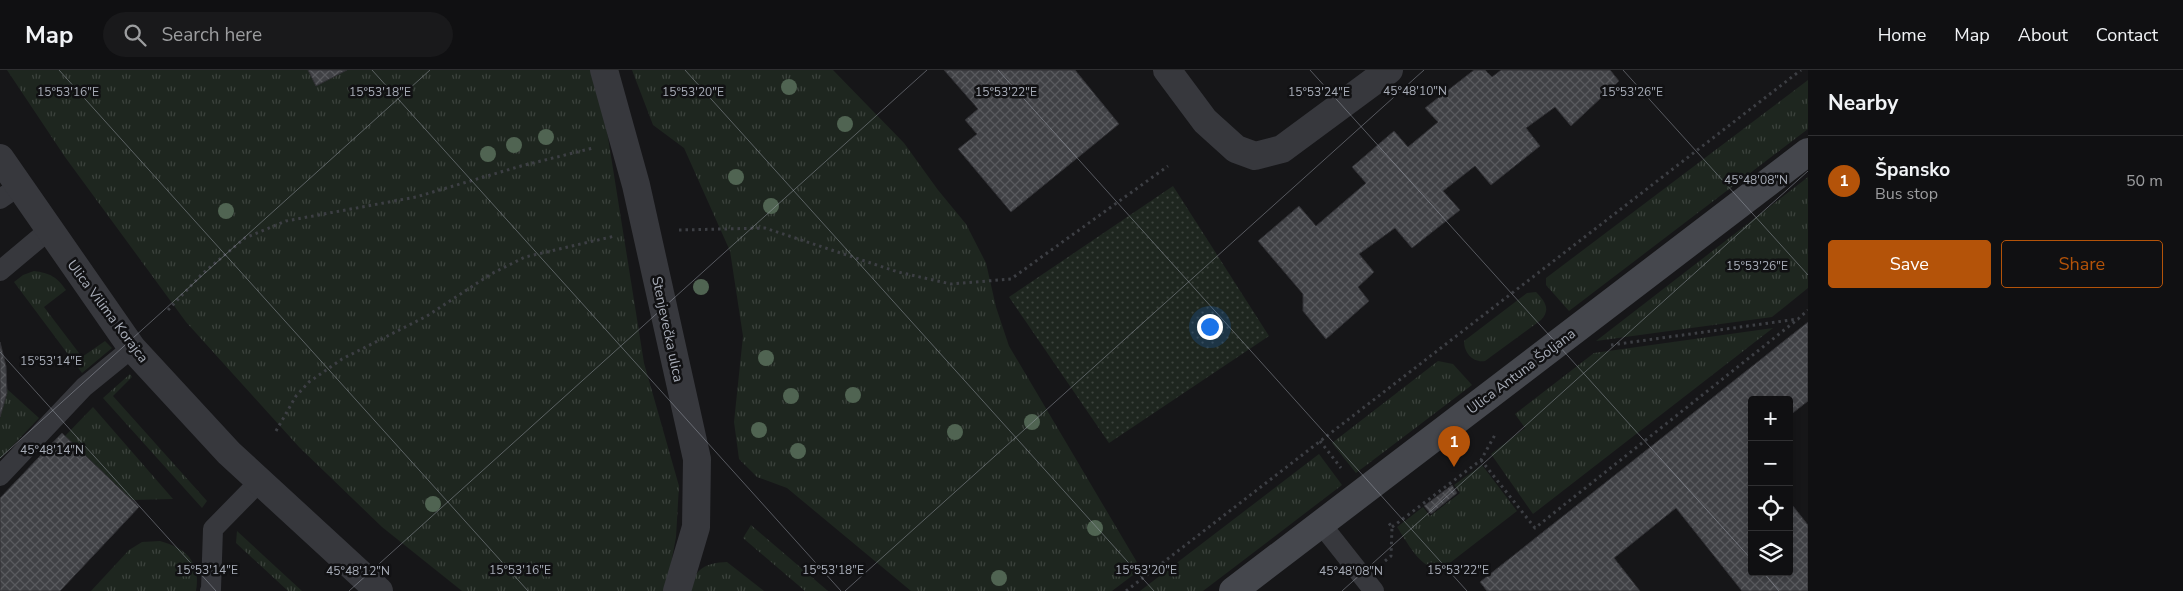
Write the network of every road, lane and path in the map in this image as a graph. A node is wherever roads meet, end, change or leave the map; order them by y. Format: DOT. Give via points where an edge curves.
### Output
graph roads {
  1 [pos="604,70"];
  2 [pos="1167,70"];
  3 [pos="1389,70"];
  4 [pos="1801,70"];
  5 [pos="624,140"];
  6 [pos="1808,152"];
  7 [pos="0,158"];
  8 [pos="1168,166"];
  9 [pos="9,192"];
  10 [pos="49,230"];
  11 [pos="0,271"];
  12 [pos="1010,278"];
  13 [pos="168,310"];
  14 [pos="1808,310"];
  15 [pos="1798,319"];
  16 [pos="1602,347"];
  17 [pos="132,348"];
  18 [pos="1499,428"];
  19 [pos="1320,441"];
  20 [pos="1481,460"];
  21 [pos="1343,471"];
  22 [pos="0,476"];
  23 [pos="260,482"];
  24 [pos="1387,521"];
  25 [pos="1321,524"];
  26 [pos="1392,527"];
  27 [pos="1384,562"];
  28 [pos="210,591"];
  29 [pos="378,591"];
  30 [pos="677,591"];
  31 [pos="1126,591"];
  32 [pos="1233,591"];
  33 [pos="1374,591"];
  1 -- 5 [label="street, Stenjevečka ulica"];
  2 -- 3 [label="street" via="1205,121 1236,149 1255,156 1282,149"];
  4 -- 19 [label="path"];
  5 -- 13 [label="path" via="416,196 286,220 245,238 202,274"];
  5 -- 30 [label="street, Stenjevečka ulica" via="697,459 696,527"];
  6 -- 25 [label="street, Ulica Antuna Šoljana"];
  7 -- 9 [label="street, Ulica Vilima Korajca"];
  8 -- 12 [label="path"];
  9 -- 10 [label="street, Ulica Vilima Korajca"];
  10 -- 11 [label="lane"];
  10 -- 17 [label="street, Ulica Vilima Korajca"];
  14 -- 15 [label="path"];
  15 -- 16 [label="path"];
  15 -- 20 [label="path" via="1535,528"];
  17 -- 22 [label="lane" via="84,387"];
  17 -- 23 [label="street, Ulica Vilima Korajca"];
  18 -- 20 [label="path"];
  19 -- 21 [label="path"];
  19 -- 31 [label="path"];
  20 -- 26 [label="path"];
  23 -- 28 [label="lane" via="213,529"];
  23 -- 29 [label="street"];
  24 -- 26 [label="path"];
  25 -- 32 [label="street, Ulica Antuna Šoljana"];
  25 -- 33 [label="lane"];
  26 -- 27 [label="path" via="1391,556"];
}
